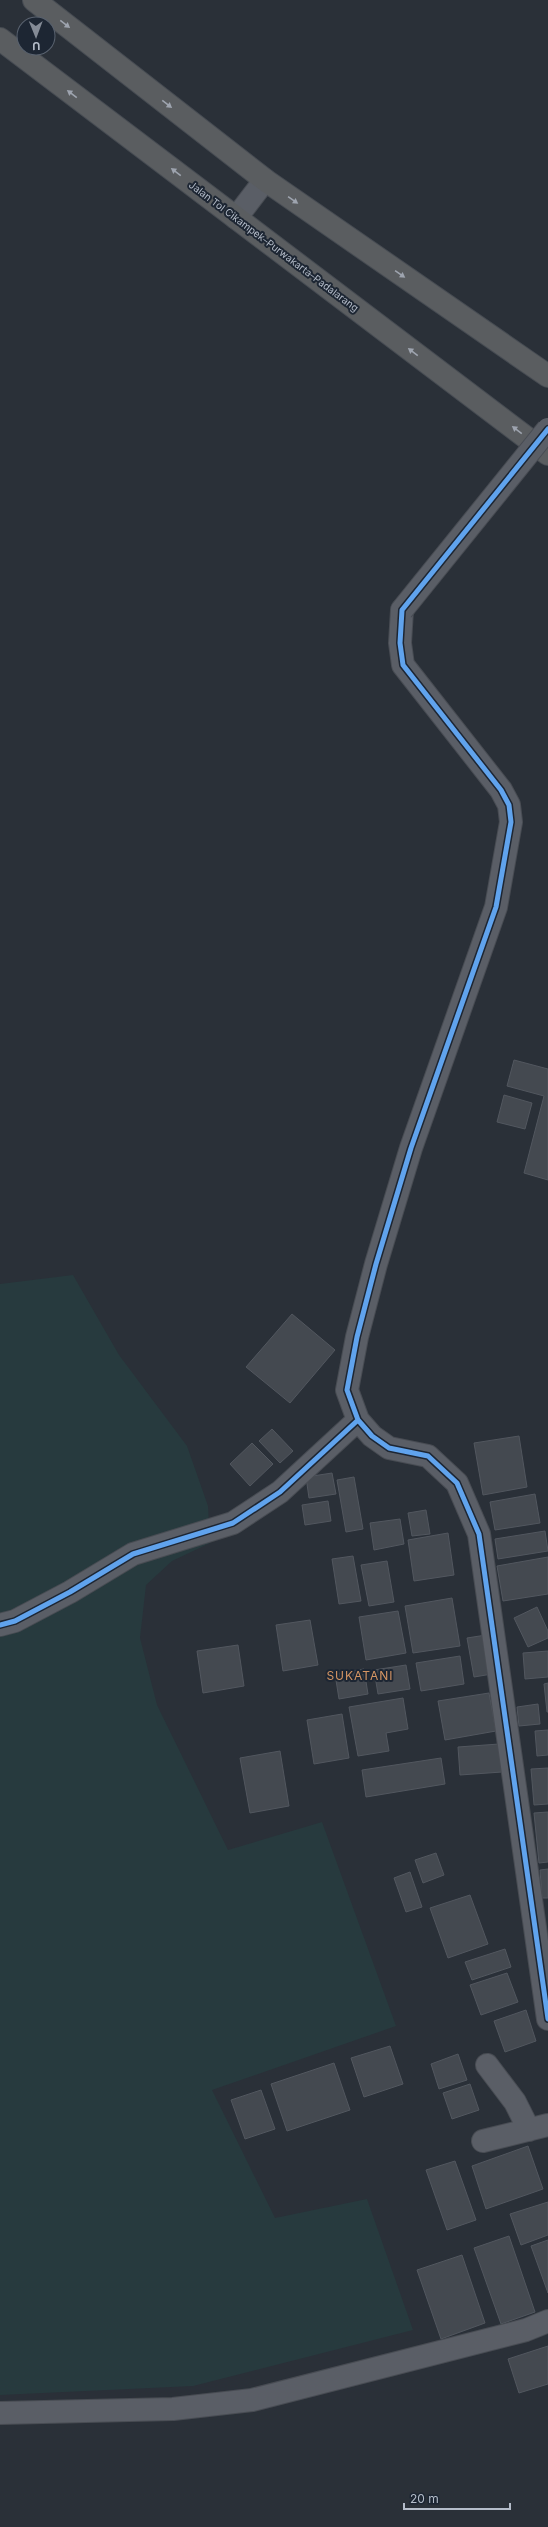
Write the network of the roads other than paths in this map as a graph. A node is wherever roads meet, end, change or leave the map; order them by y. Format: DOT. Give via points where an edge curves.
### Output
graph roads {
  1 [pos="34,0"];
  2 [pos="0,39"];
  3 [pos="265,180"];
  4 [pos="236,218"];
  5 [pos="548,376"];
  6 [pos="548,429"];
  7 [pos="548,454"];
  8 [pos="358,1420"];
  9 [pos="0,1625"];
  10 [pos="546,1988"];
  11 [pos="548,2019"];
  12 [pos="487,2065"];
  13 [pos="539,2127"];
  14 [pos="483,2141"];
  15 [pos="548,2321"];
  16 [pos="0,2413"];
  1 -- 3 [label="highway, one-way"];
  4 -- 2 [label="highway, Jalan Tol Cikampek–Purwakarta–Padalarang, one-way"];
  3 -- 4 [label="street"];
  3 -- 5 [label="highway, one-way"];
  7 -- 4 [label="highway, Jalan Tol Cikampek–Purwakarta–Padalarang, one-way"];
  6 -- 8 [label="street, bridge" via="402,610 400,643 403,666 501,790 509,806 511,822 496,907 411,1148 357,1337 347,1390"];
  8 -- 9 [label="street" via="280,1492 234,1523 133,1554 56,1600 15,1621"];
  8 -- 10 [label="street" via="372,1436 388,1448 428,1456 457,1483 479,1534"];
  10 -- 11 [label="street"];
  12 -- 13 [label="street" via="515,2102"];
  13 -- 14 [label="street"];
  15 -- 16 [label="street" via="526,2330 252,2400 173,2409"];
}
